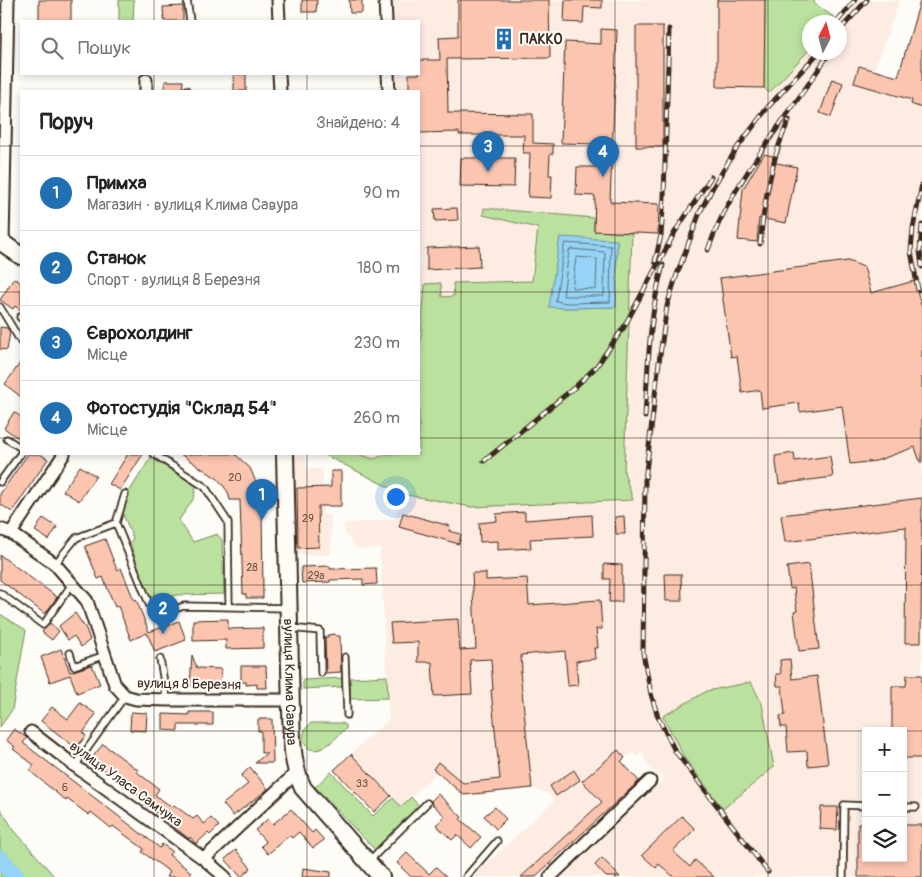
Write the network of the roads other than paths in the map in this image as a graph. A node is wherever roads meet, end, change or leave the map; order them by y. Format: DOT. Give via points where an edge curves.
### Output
graph roads {
  1 [pos="8,0"];
  2 [pos="188,0"];
  3 [pos="278,0"];
  4 [pos="385,0"];
  5 [pos="190,20"];
  6 [pos="279,20"];
  7 [pos="386,20"];
  8 [pos="279,75"];
  9 [pos="388,75"];
  10 [pos="280,90"];
  11 [pos="389,90"];
  12 [pos="1,243"];
  13 [pos="20,255"];
  14 [pos="0,307"];
  15 [pos="20,340"];
  16 [pos="7,439"];
  17 [pos="20,447"];
  18 [pos="20,453"];
  19 [pos="63,455"];
  20 [pos="156,455"];
  21 [pos="285,455"];
  22 [pos="0,482"];
  23 [pos="125,494"];
  24 [pos="116,523"];
  25 [pos="6,531"];
  26 [pos="55,564"];
  27 [pos="72,584"];
  28 [pos="0,592"];
  29 [pos="229,606"];
  30 [pos="288,608"];
  31 [pos="288,628"];
  32 [pos="70,653"];
  33 [pos="105,654"];
  34 [pos="345,657"];
  35 [pos="160,659"];
  36 [pos="321,673"];
  37 [pos="125,696"];
  38 [pos="167,700"];
  39 [pos="290,700"];
  40 [pos="347,715"];
  41 [pos="31,732"];
  42 [pos="75,766"];
  43 [pos="296,773"];
  44 [pos="650,781"];
  45 [pos="427,803"];
  46 [pos="862,806"];
  47 [pos="907,807"];
  48 [pos="916,807"];
  49 [pos="497,841"];
  50 [pos="204,859"];
  51 [pos="367,862"];
  52 [pos="225,877"];
  53 [pos="381,877"];
  54 [pos="466,877"];
  55 [pos="550,877"];
  56 [pos="843,877"];
  1 -- 12 [label="street"];
  2 -- 5 [label="lane"];
  3 -- 6 [label="street"];
  4 -- 7 [label="street"];
  8 -- 10 [label="street"];
  9 -- 11 [label="street"];
  12 -- 13 [label="street"];
  14 -- 15 [label="lane"];
  16 -- 17 [label="lane"];
  18 -- 22 [label="lane"];
  19 -- 25 [label="street"];
  20 -- 29 [label="lane" via="205,487 228,522"];
  21 -- 30 [label="street, вулиця Клима Савура"];
  23 -- 24 [label="lane"];
  24 -- 26 [label="lane" via="76,538"];
  24 -- 29 [label="lane" via="154,616 184,606"];
  25 -- 26 [label="street, вулиця 8 Березня"];
  26 -- 27 [label="street, вулиця 8 Березня"];
  27 -- 28 [label="lane" via="43,625"];
  27 -- 33 [label="street, вулиця 8 Березня" via="87,601"];
  29 -- 30 [label="lane"];
  30 -- 31 [label="street, вулиця Клима Савура"];
  31 -- 36 [label="lane" via="320,631"];
  31 -- 39 [label="street, вулиця Клима Савура"];
  32 -- 33 [label="lane" via="74,666"];
  33 -- 37 [label="street, вулиця 8 Березня" via="114,685"];
  34 -- 40 [label="lane"];
  35 -- 38 [label="lane"];
  37 -- 38 [label="street, вулиця 8 Березня"];
  37 -- 42 [label="lane"];
  38 -- 39 [label="street, вулиця 8 Березня"];
  39 -- 43 [label="street, вулиця Клима Савура"];
  41 -- 42 [label="street, вулиця Уласа Самчука"];
  42 -- 50 [label="street, вулиця Уласа Самчука"];
  43 -- 50 [label="street"];
  43 -- 51 [label="street, вулиця Клима Савура" via="303,788"];
  44 -- 55 [label="street"];
  45 -- 51 [label="lane"];
  46 -- 56 [label="lane" via="844,806"];
  47 -- 48 [label="lane"];
  49 -- 54 [label="lane"];
  50 -- 52 [label="street, вулиця Уласа Самчука"];
  51 -- 53 [label="street, вулиця Клима Савура"];
}
